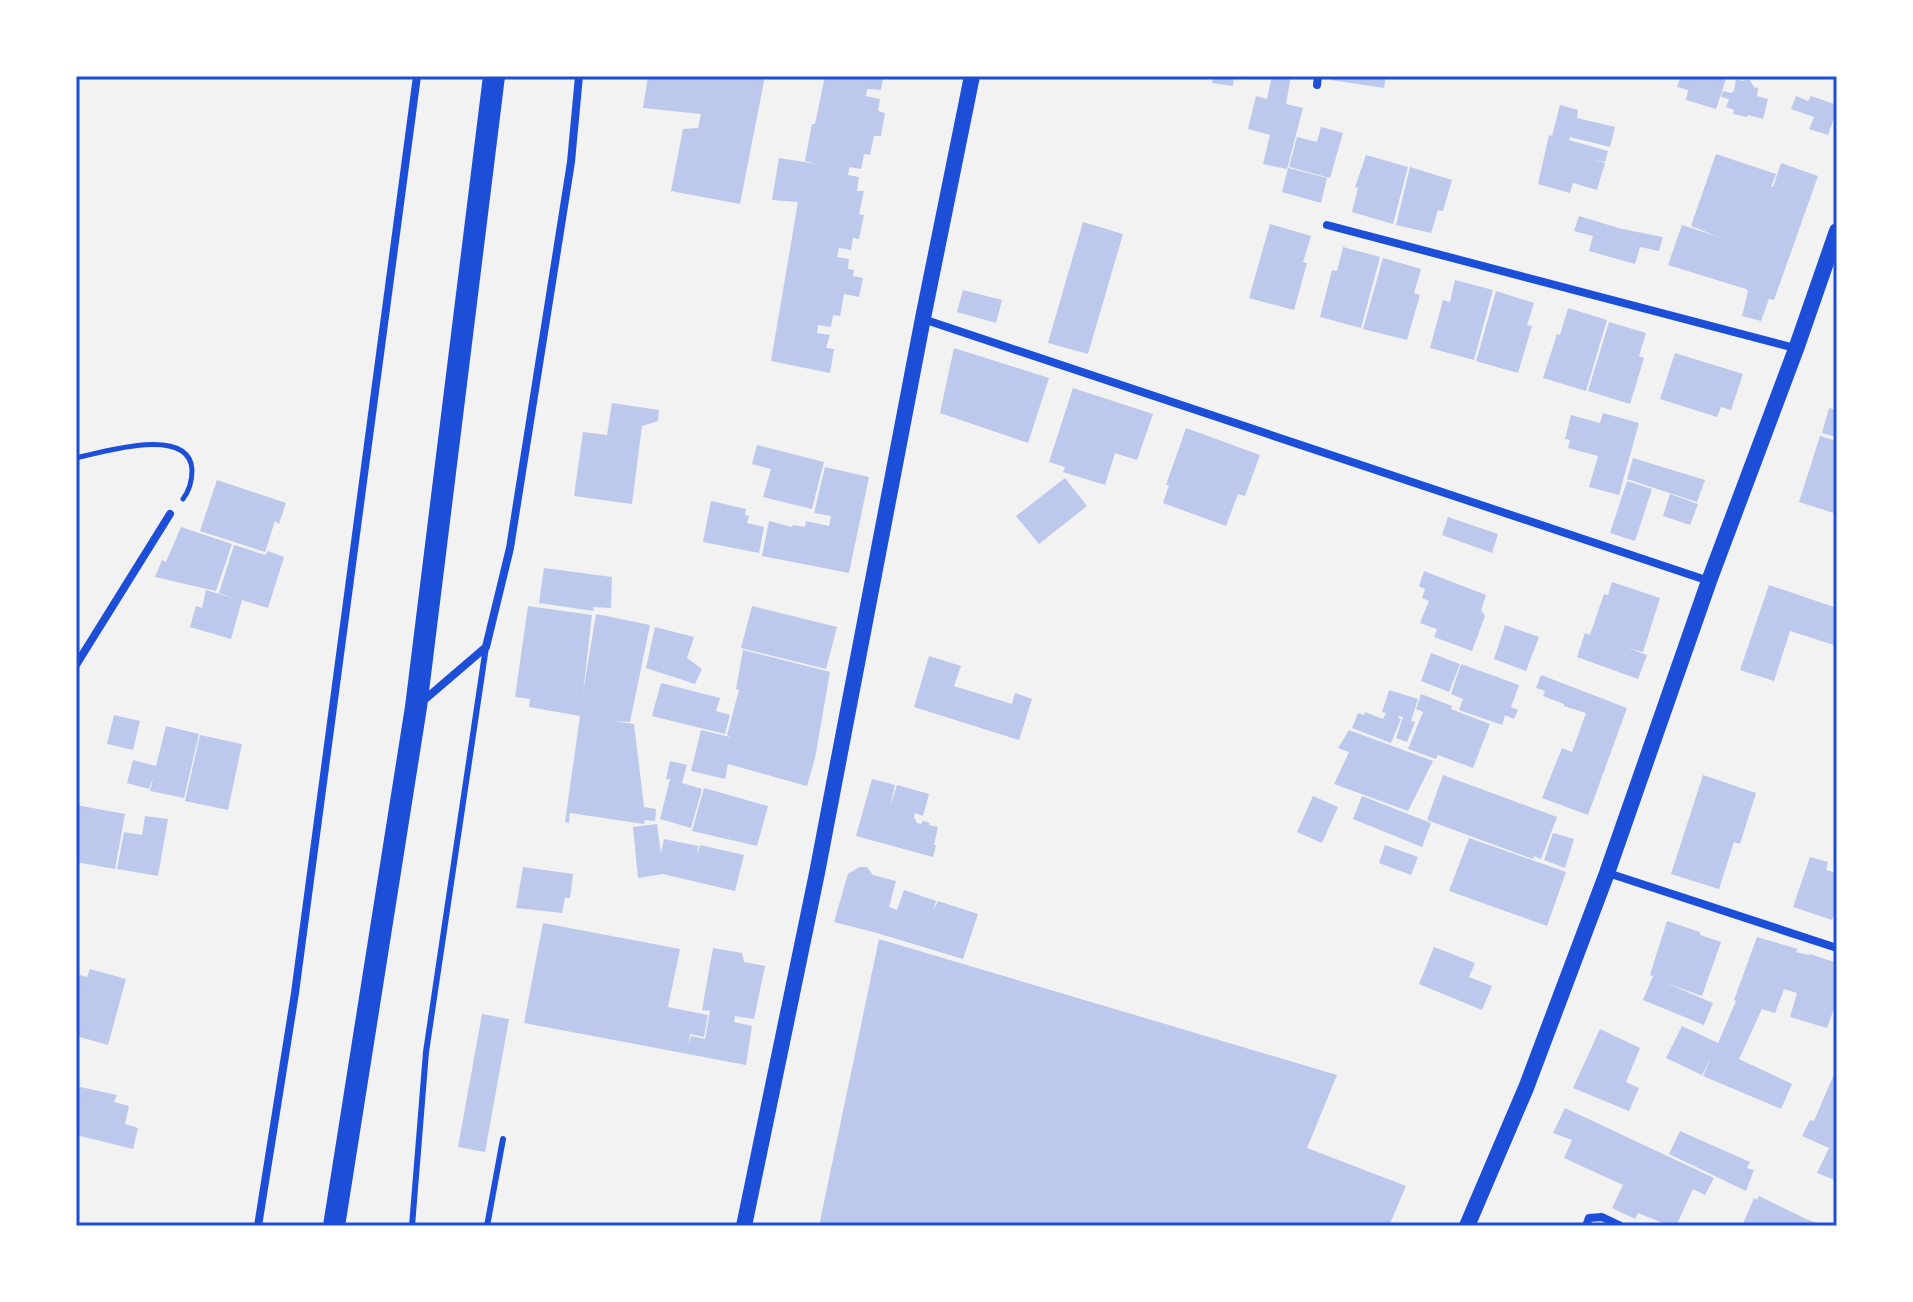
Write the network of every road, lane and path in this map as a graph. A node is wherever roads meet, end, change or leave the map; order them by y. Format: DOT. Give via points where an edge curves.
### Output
graph roads {
  1 [pos="417,76"];
  2 [pos="494,76"];
  3 [pos="579,76"];
  4 [pos="972,76"];
  5 [pos="1327,225"];
  6 [pos="1837,232"];
  7 [pos="923,318"];
  8 [pos="1796,349"];
  9 [pos="76,458"];
  10 [pos="170,514"];
  11 [pos="1709,581"];
  12 [pos="486,647"];
  13 [pos="76,665"];
  14 [pos="416,707"];
  15 [pos="1607,873"];
  16 [pos="1837,948"];
  17 [pos="503,1139"];
  18 [pos="258,1226"];
  19 [pos="334,1226"];
  20 [pos="412,1226"];
  21 [pos="487,1226"];
  22 [pos="744,1226"];
  23 [pos="1467,1226"];
  24 [pos="1586,1226"];
  25 [pos="1621,1226"];
  1 -- 18 [label="street" via="295,993"];
  2 -- 14 [label="highway"];
  3 -- 12 [label="street" via="571,162 510,548"];
  4 -- 7 [label="main road"];
  5 -- 8 [label="street"];
  6 -- 8 [label="main road"];
  7 -- 11 [label="street"];
  7 -- 22 [label="main road"];
  8 -- 11 [label="main road"];
  9 -- 10 [label="path" via="133,446 179,448 189,456 192,480"];
  10 -- 13 [label="street"];
  11 -- 15 [label="main road"];
  12 -- 14 [label="street"];
  12 -- 20 [label="lane" via="426,1052"];
  14 -- 19 [label="highway"];
  15 -- 16 [label="street"];
  15 -- 23 [label="main road"];
  17 -- 21 [label="lane"];
  24 -- 25 [label="street" via="1589,1218 1602,1217"];
}
